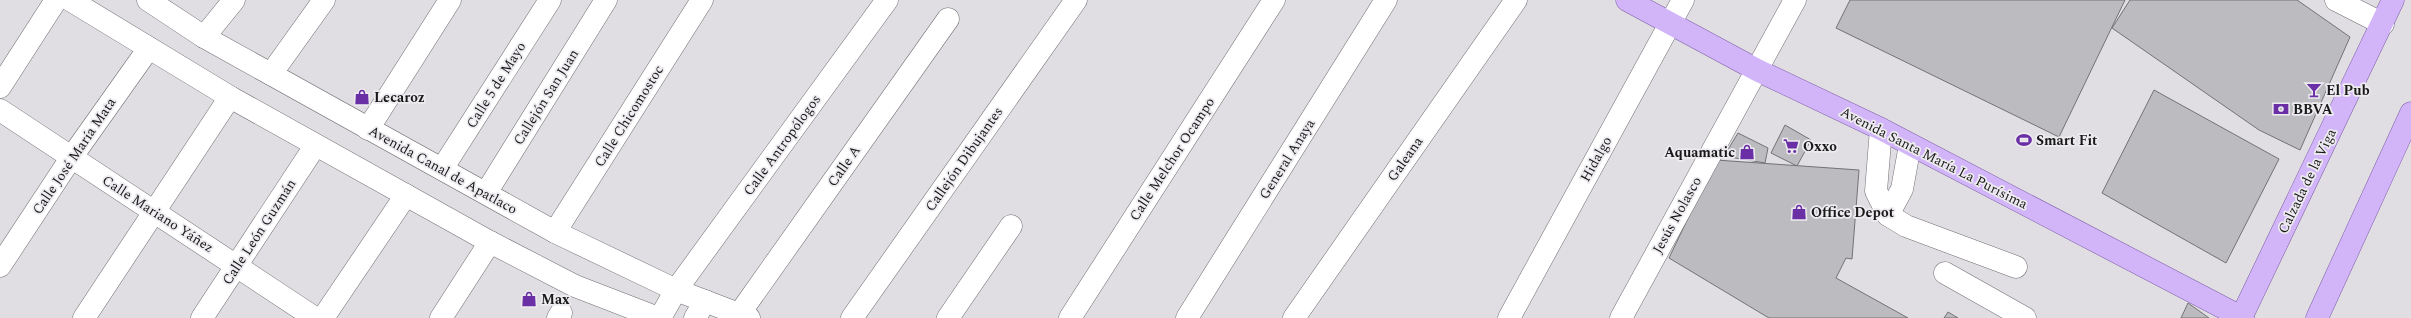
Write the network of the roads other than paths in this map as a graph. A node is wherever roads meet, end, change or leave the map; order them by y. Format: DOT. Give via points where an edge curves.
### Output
graph roads {
  1 [pos="56,0"];
  2 [pos="70,0"];
  3 [pos="148,0"];
  4 [pos="234,0"];
  5 [pos="324,0"];
  6 [pos="450,0"];
  7 [pos="550,0"];
  8 [pos="606,0"];
  9 [pos="702,0"];
  10 [pos="887,0"];
  11 [pos="1076,0"];
  12 [pos="1274,0"];
  13 [pos="1386,0"];
  14 [pos="1516,0"];
  15 [pos="1627,0"];
  16 [pos="1683,0"];
  17 [pos="1796,0"];
  18 [pos="2336,0"];
  19 [pos="2393,0"];
  20 [pos="948,19"];
  21 [pos="1670,24"];
  22 [pos="2383,24"];
  23 [pos="204,37"];
  24 [pos="149,48"];
  25 [pos="1757,70"];
  26 [pos="271,74"];
  27 [pos="0,87"];
  28 [pos="230,97"];
  29 [pos="0,110"];
  30 [pos="2411,113"];
  31 [pos="368,129"];
  32 [pos="1881,129"];
  33 [pos="1910,145"];
  34 [pos="315,146"];
  35 [pos="70,158"];
  36 [pos="442,169"];
  37 [pos="486,193"];
  38 [pos="406,195"];
  39 [pos="153,211"];
  40 [pos="1888,214"];
  41 [pos="1011,226"];
  42 [pos="555,232"];
  43 [pos="490,242"];
  44 [pos="237,265"];
  45 [pos="0,266"];
  46 [pos="2016,267"];
  47 [pos="1945,273"];
  48 [pos="676,290"];
  49 [pos="700,310"];
  50 [pos="744,316"];
  51 [pos="84,318"];
  52 [pos="202,318"];
  53 [pos="315,318"];
  54 [pos="323,318"];
  55 [pos="441,318"];
  56 [pos="659,318"];
  57 [pos="852,318"];
  58 [pos="948,318"];
  59 [pos="1070,318"];
  60 [pos="1187,318"];
  61 [pos="1294,318"];
  62 [pos="1509,318"];
  63 [pos="1621,318"];
  64 [pos="2025,318"];
  65 [pos="2242,318"];
  66 [pos="2317,318"];
  1 -- 27 [label="street"];
  2 -- 24 [label="street"];
  3 -- 23 [label="street, Avenida Canal de Apatlaco"];
  4 -- 23 [label="street"];
  5 -- 26 [label="street"];
  6 -- 31 [label="street"];
  7 -- 36 [label="street, Calle 5 de Mayo"];
  8 -- 37 [label="street, Callejón San Juan"];
  9 -- 42 [label="street, Calle Chicomostoc"];
  10 -- 48 [label="street, Calle Antropólogos"];
  11 -- 57 [label="street, Callejón Dibujantes"];
  12 -- 59 [label="street, Calle Melchor Ocampo"];
  13 -- 60 [label="street, General Anaya"];
  14 -- 61 [label="street, Galeana"];
  15 -- 21 [label="main road, Avenida Santa María La Purísima"];
  16 -- 21 [label="street, Hidalgo"];
  17 -- 25 [label="street, Jesús Nolasco"];
  18 -- 22 [label="street"];
  19 -- 22 [label="main road, Calzada de la Viga"];
  20 -- 50 [label="street, Calle A"];
  21 -- 25 [label="main road, Avenida Santa María La Purísima"];
  21 -- 62 [label="street, Hidalgo"];
  22 -- 65 [label="main road, Calzada de la Viga"];
  23 -- 26 [label="street, Avenida Canal de Apatlaco"];
  24 -- 28 [label="street"];
  24 -- 35 [label="street, Calle José María Mata"];
  25 -- 32 [label="main road, Avenida Santa María La Purísima"];
  25 -- 63 [label="street, Jesús Nolasco"];
  26 -- 31 [label="street, Avenida Canal de Apatlaco"];
  28 -- 34 [label="street"];
  28 -- 39 [label="street"];
  29 -- 35 [label="street, Calle Mariano Yáñez"];
  30 -- 66 [label="main road"];
  31 -- 36 [label="street, Avenida Canal de Apatlaco"];
  32 -- 33 [label="main road, Avenida Santa María La Purísima"];
  32 -- 40 [label="street" via="1876,191"];
  33 -- 40 [label="street" via="1902,190"];
  33 -- 65 [label="main road, Avenida Santa María La Purísima"];
  34 -- 38 [label="street"];
  34 -- 44 [label="street, Calle León Guzmán"];
  35 -- 39 [label="street, Calle Mariano Yáñez"];
  35 -- 45 [label="street, Calle José María Mata"];
  36 -- 37 [label="street, Avenida Canal de Apatlaco"];
  37 -- 42 [label="street, Avenida Canal de Apatlaco"];
  38 -- 43 [label="street"];
  38 -- 54 [label="street"];
  39 -- 44 [label="street, Calle Mariano Yáñez"];
  39 -- 51 [label="street"];
  40 -- 46 [label="street" via="1906,226"];
  41 -- 58 [label="street"];
  42 -- 48 [label="street, Avenida Canal de Apatlaco"];
  43 -- 55 [label="street"];
  43 -- 56 [label="street" via="575,286"];
  44 -- 52 [label="street, Calle León Guzmán"];
  44 -- 53 [label="street, Calle Mariano Yáñez"];
  47 -- 64 [label="street"];
  48 -- 49 [label="street, Avenida Canal de Apatlaco"];
  48 -- 56 [label="street"];
  49 -- 50 [label="street, Avenida Canal de Apatlaco"];
}
